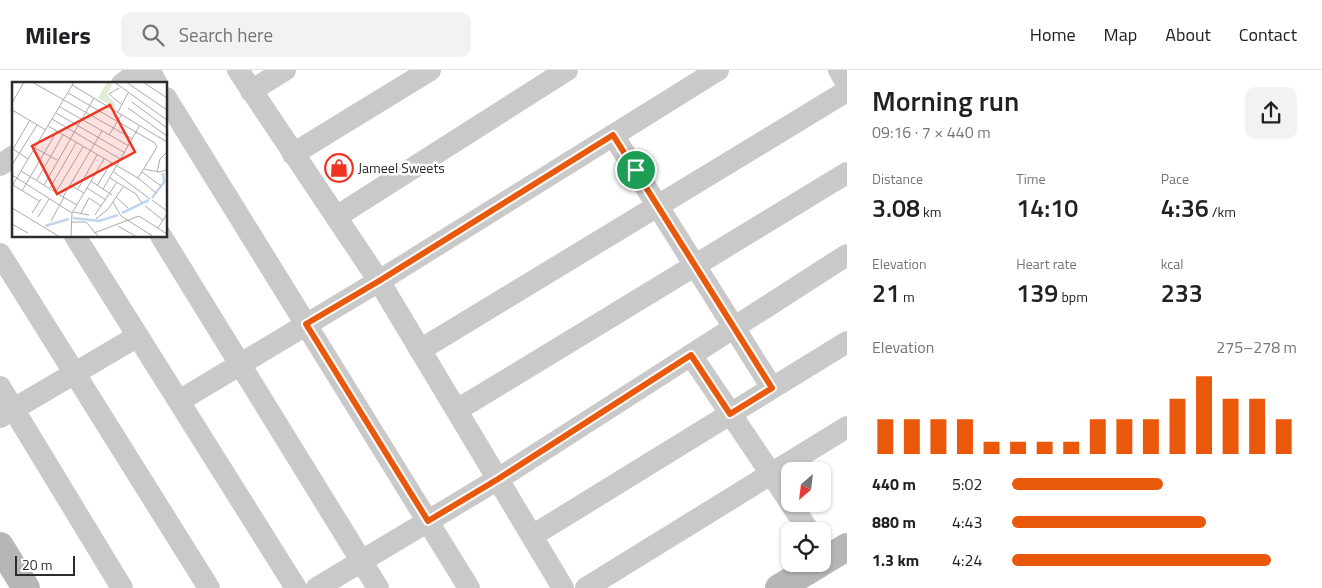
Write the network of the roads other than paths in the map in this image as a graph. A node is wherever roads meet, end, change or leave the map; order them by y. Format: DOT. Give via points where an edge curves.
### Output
graph roads {
  1 [pos="142,70"];
  2 [pos="149,70"];
  3 [pos="238,70"];
  4 [pos="285,70"];
  5 [pos="430,70"];
  6 [pos="567,70"];
  7 [pos="718,70"];
  8 [pos="839,70"];
  9 [pos="692,77"];
  10 [pos="535,79"];
  11 [pos="125,82"];
  12 [pos="156,82"];
  13 [pos="847,84"];
  14 [pos="251,91"];
  15 [pos="847,91"];
  16 [pos="168,101"];
  17 [pos="613,135"];
  18 [pos="293,154"];
  19 [pos="12,157"];
  20 [pos="0,165"];
  21 [pos="847,173"];
  22 [pos="658,205"];
  23 [pos="336,217"];
  24 [pos="77,238"];
  25 [pos="162,238"];
  26 [pos="0,254"];
  27 [pos="847,255"];
  28 [pos="695,266"];
  29 [pos="379,281"];
  30 [pos="306,324"];
  31 [pos="734,328"];
  32 [pos="138,336"];
  33 [pos="847,342"];
  34 [pos="420,350"];
  35 [pos="691,355"];
  36 [pos="240,364"];
  37 [pos="74,373"];
  38 [pos="0,387"];
  39 [pos="772,388"];
  40 [pos="179,401"];
  41 [pos="457,410"];
  42 [pos="7,413"];
  43 [pos="730,414"];
  44 [pos="847,427"];
  45 [pos="771,474"];
  46 [pos="498,479"];
  47 [pos="781,488"];
  48 [pos="428,521"];
  49 [pos="532,536"];
  50 [pos="0,546"];
  51 [pos="361,562"];
  52 [pos="804,572"];
  53 [pos="26,588"];
  54 [pos="122,588"];
  55 [pos="208,588"];
  56 [pos="296,588"];
  57 [pos="317,588"];
  58 [pos="378,588"];
  59 [pos="469,588"];
  60 [pos="562,588"];
  61 [pos="586,588"];
  62 [pos="779,588"];
  1 -- 11 [label="street"];
  2 -- 12 [label="street"];
  3 -- 14 [label="street"];
  4 -- 14 [label="street"];
  5 -- 18 [label="street"];
  6 -- 10 [label="street"];
  7 -- 9 [label="street"];
  8 -- 13 [label="street"];
  9 -- 17 [label="street"];
  10 -- 23 [label="street"];
  14 -- 18 [label="street"];
  15 -- 22 [label="street"];
  16 -- 30 [label="street"];
  17 -- 22 [label="street"];
  17 -- 29 [label="street"];
  18 -- 23 [label="street"];
  19 -- 20 [label="street"];
  21 -- 28 [label="street"];
  22 -- 28 [label="street"];
  22 -- 34 [label="street"];
  23 -- 29 [label="street"];
  24 -- 32 [label="street"];
  25 -- 36 [label="street"];
  26 -- 37 [label="street"];
  27 -- 31 [label="street"];
  28 -- 31 [label="street"];
  28 -- 41 [label="street"];
  29 -- 30 [label="street"];
  29 -- 34 [label="street"];
  30 -- 36 [label="street"];
  30 -- 48 [label="street"];
  31 -- 35 [label="street"];
  31 -- 39 [label="street"];
  32 -- 37 [label="street"];
  32 -- 40 [label="street"];
  33 -- 39 [label="street"];
  34 -- 41 [label="street"];
  35 -- 43 [label="street"];
  35 -- 46 [label="street"];
  36 -- 40 [label="street"];
  36 -- 51 [label="street"];
  37 -- 42 [label="street"];
  37 -- 55 [label="street"];
  38 -- 42 [label="street"];
  39 -- 43 [label="street"];
  40 -- 56 [label="street"];
  41 -- 46 [label="street"];
  42 -- 54 [label="street"];
  43 -- 45 [label="street"];
  43 -- 49 [label="street"];
  44 -- 45 [label="street"];
  45 -- 47 [label="street"];
  45 -- 61 [label="street"];
  46 -- 48 [label="street"];
  46 -- 49 [label="street"];
  48 -- 51 [label="street"];
  48 -- 59 [label="street"];
  49 -- 60 [label="street"];
  50 -- 53 [label="street"];
  51 -- 57 [label="street"];
  51 -- 58 [label="street"];
  52 -- 62 [label="street"];
}
